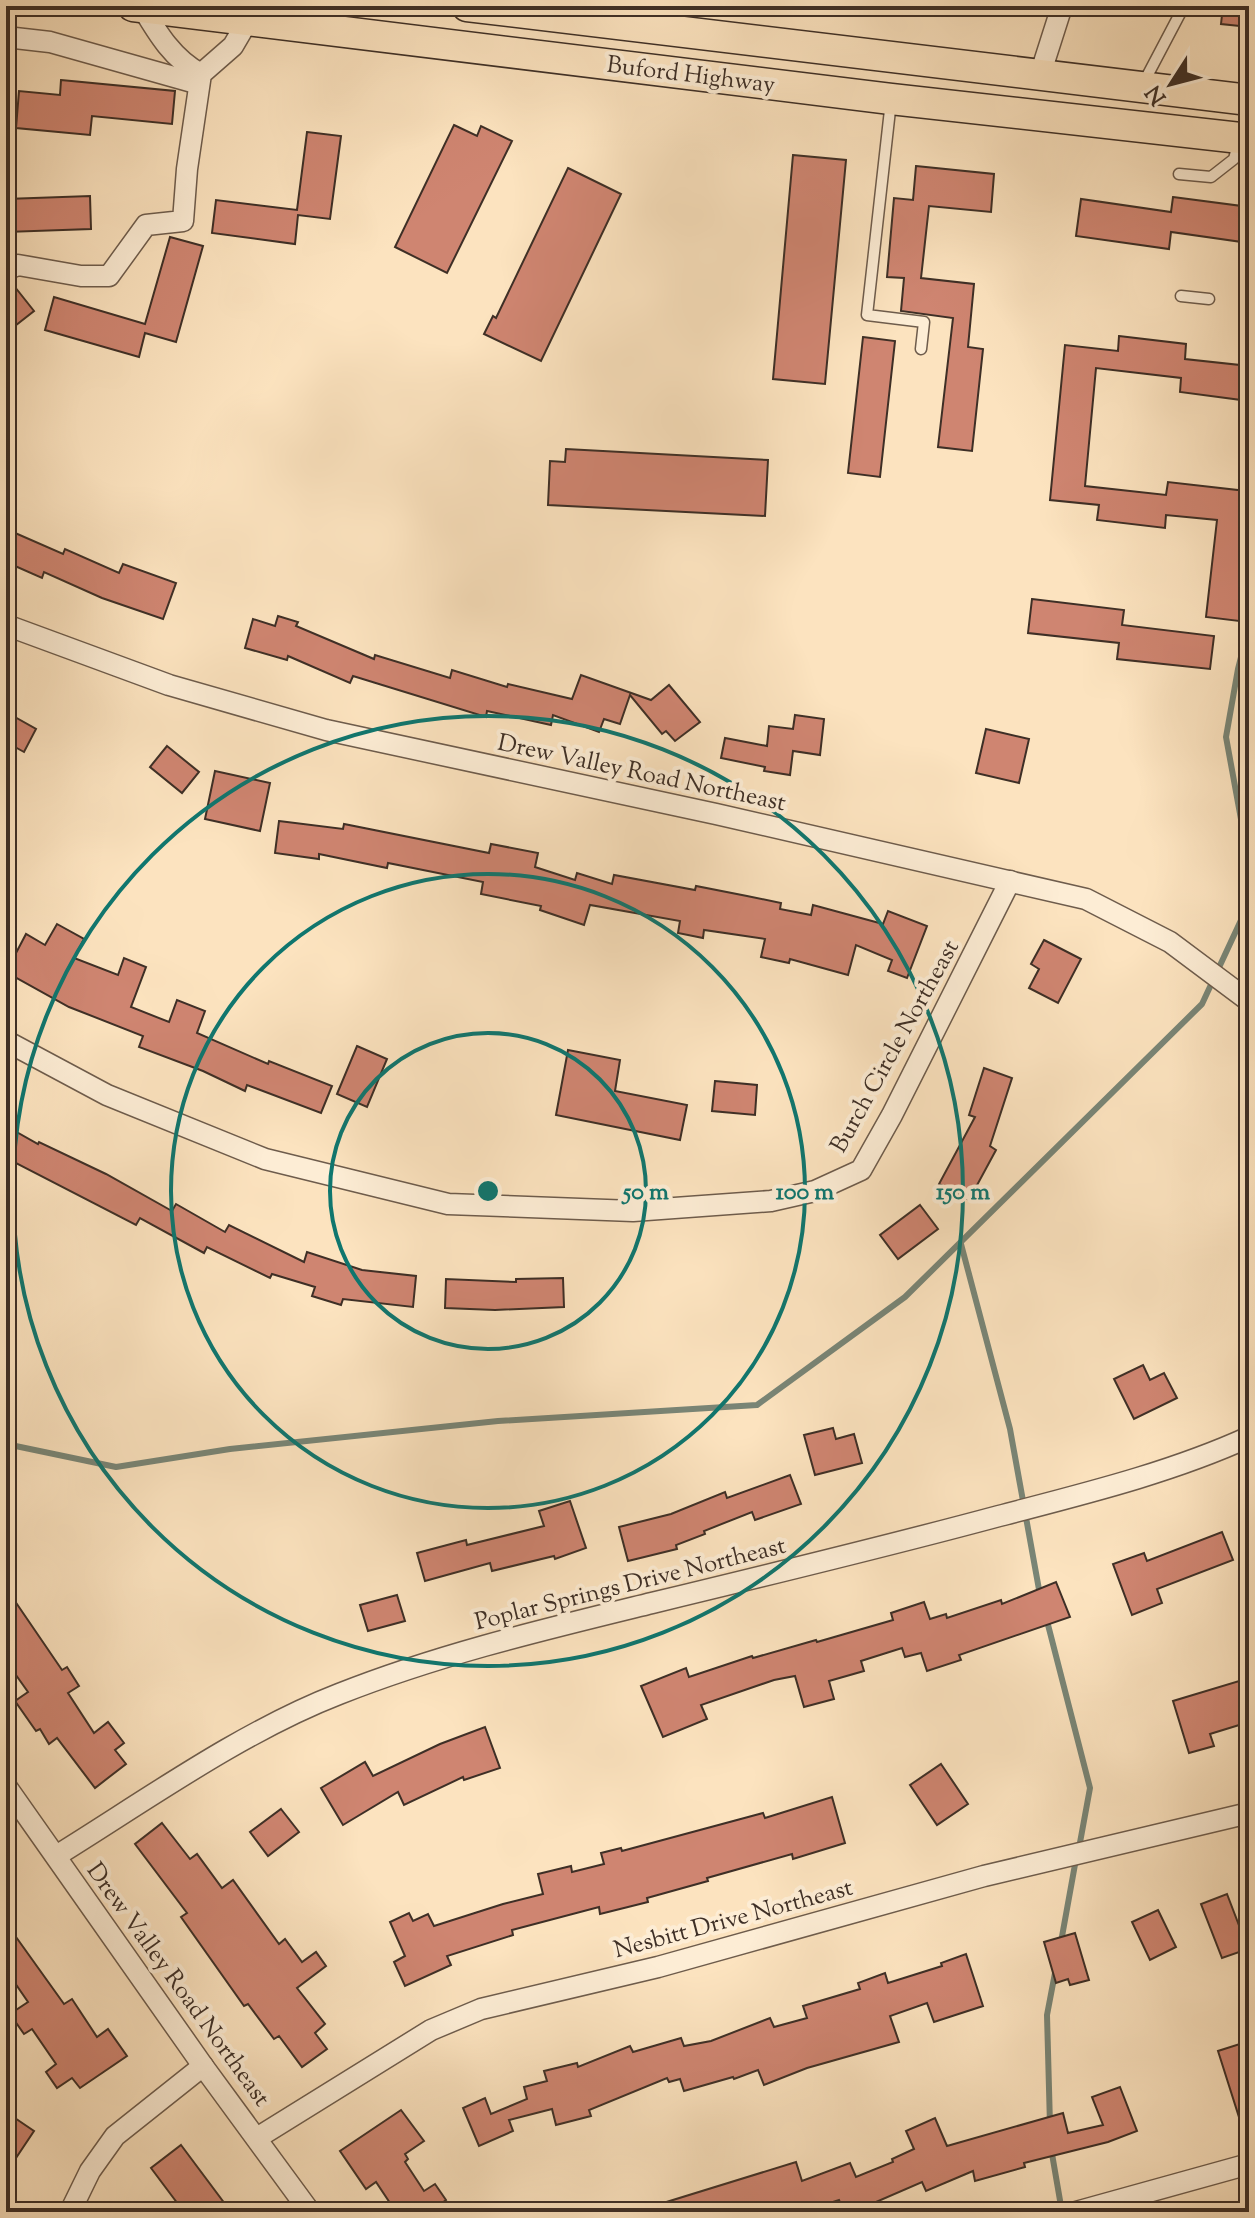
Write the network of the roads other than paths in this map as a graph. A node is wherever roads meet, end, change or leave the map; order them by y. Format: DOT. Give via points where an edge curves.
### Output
graph roads {
  1 [pos="133,6"];
  2 [pos="467,6"];
  3 [pos="1062,6"];
  4 [pos="1184,6"];
  5 [pos="142,7"];
  6 [pos="663,18"];
  7 [pos="247,22"];
  8 [pos="6,37"];
  9 [pos="1040,75"];
  10 [pos="200,79"];
  11 [pos="1141,87"];
  12 [pos="891,99"];
  13 [pos="1249,100"];
  14 [pos="1244,138"];
  15 [pos="1179,174"];
  16 [pos="6,270"];
  17 [pos="1181,296"];
  18 [pos="1209,299"];
  19 [pos="921,349"];
  20 [pos="6,625"];
  21 [pos="1010,881"];
  22 [pos="1249,1001"];
  23 [pos="6,1041"];
  24 [pos="1249,1437"];
  25 [pos="6,1786"];
  26 [pos="1249,1813"];
  27 [pos="56,1856"];
  28 [pos="203,2066"];
  29 [pos="257,2138"];
  30 [pos="1249,2164"];
  31 [pos="70,2212"];
  32 [pos="310,2212"];
  33 [pos="1076,2212"];
  1 -- 5 [label="main road, Buford Highway"];
  2 -- 6 [label="main road, Buford Highway"];
  3 -- 9 [label="street"];
  4 -- 11 [label="lane"];
  5 -- 7 [label="main road, Buford Highway"];
  5 -- 10 [label="street" via="158,35"];
  6 -- 9 [label="main road, Buford Highway"];
  7 -- 10 [label="street" via="233,46"];
  7 -- 12 [label="main road, Buford Highway"];
  8 -- 10 [label="street" via="50,42"];
  9 -- 11 [label="main road, Buford Highway"];
  10 -- 16 [label="street" via="183,221 146,225 109,276 18,265"];
  11 -- 13 [label="main road, Buford Highway"];
  12 -- 14 [label="main road, Buford Highway"];
  12 -- 19 [label="lane" via="867,315 924,322"];
  14 -- 15 [label="lane" via="1234,159 1211,177"];
  17 -- 18 [label="lane"];
  20 -- 21 [label="street, Drew Valley Road Northeast" via="169,685 326,730"];
  21 -- 22 [label="street, Drew Valley Road Northeast" via="1086,899 1170,942"];
  21 -- 23 [label="street, Burch Circle Northeast" via="861,1170 815,1191 771,1201 633,1211 448,1204 265,1159 107,1095"];
  24 -- 27 [label="street, Poplar Springs Drive Northeast" via="1207,1456 1076,1496 548,1629 337,1694 248,1738"];
  25 -- 27 [label="street, Drew Valley Road Northeast"];
  26 -- 29 [label="street, Nesbitt Drive Northeast" via="984,1876 658,1967 481,2009 431,2030"];
  27 -- 28 [label="street, Drew Valley Road Northeast"];
  28 -- 29 [label="street, Drew Valley Road Northeast"];
  28 -- 31 [label="street" via="115,2136"];
  29 -- 32 [label="street, Drew Valley Road Northeast"];
  30 -- 33 [label="street"];
}
